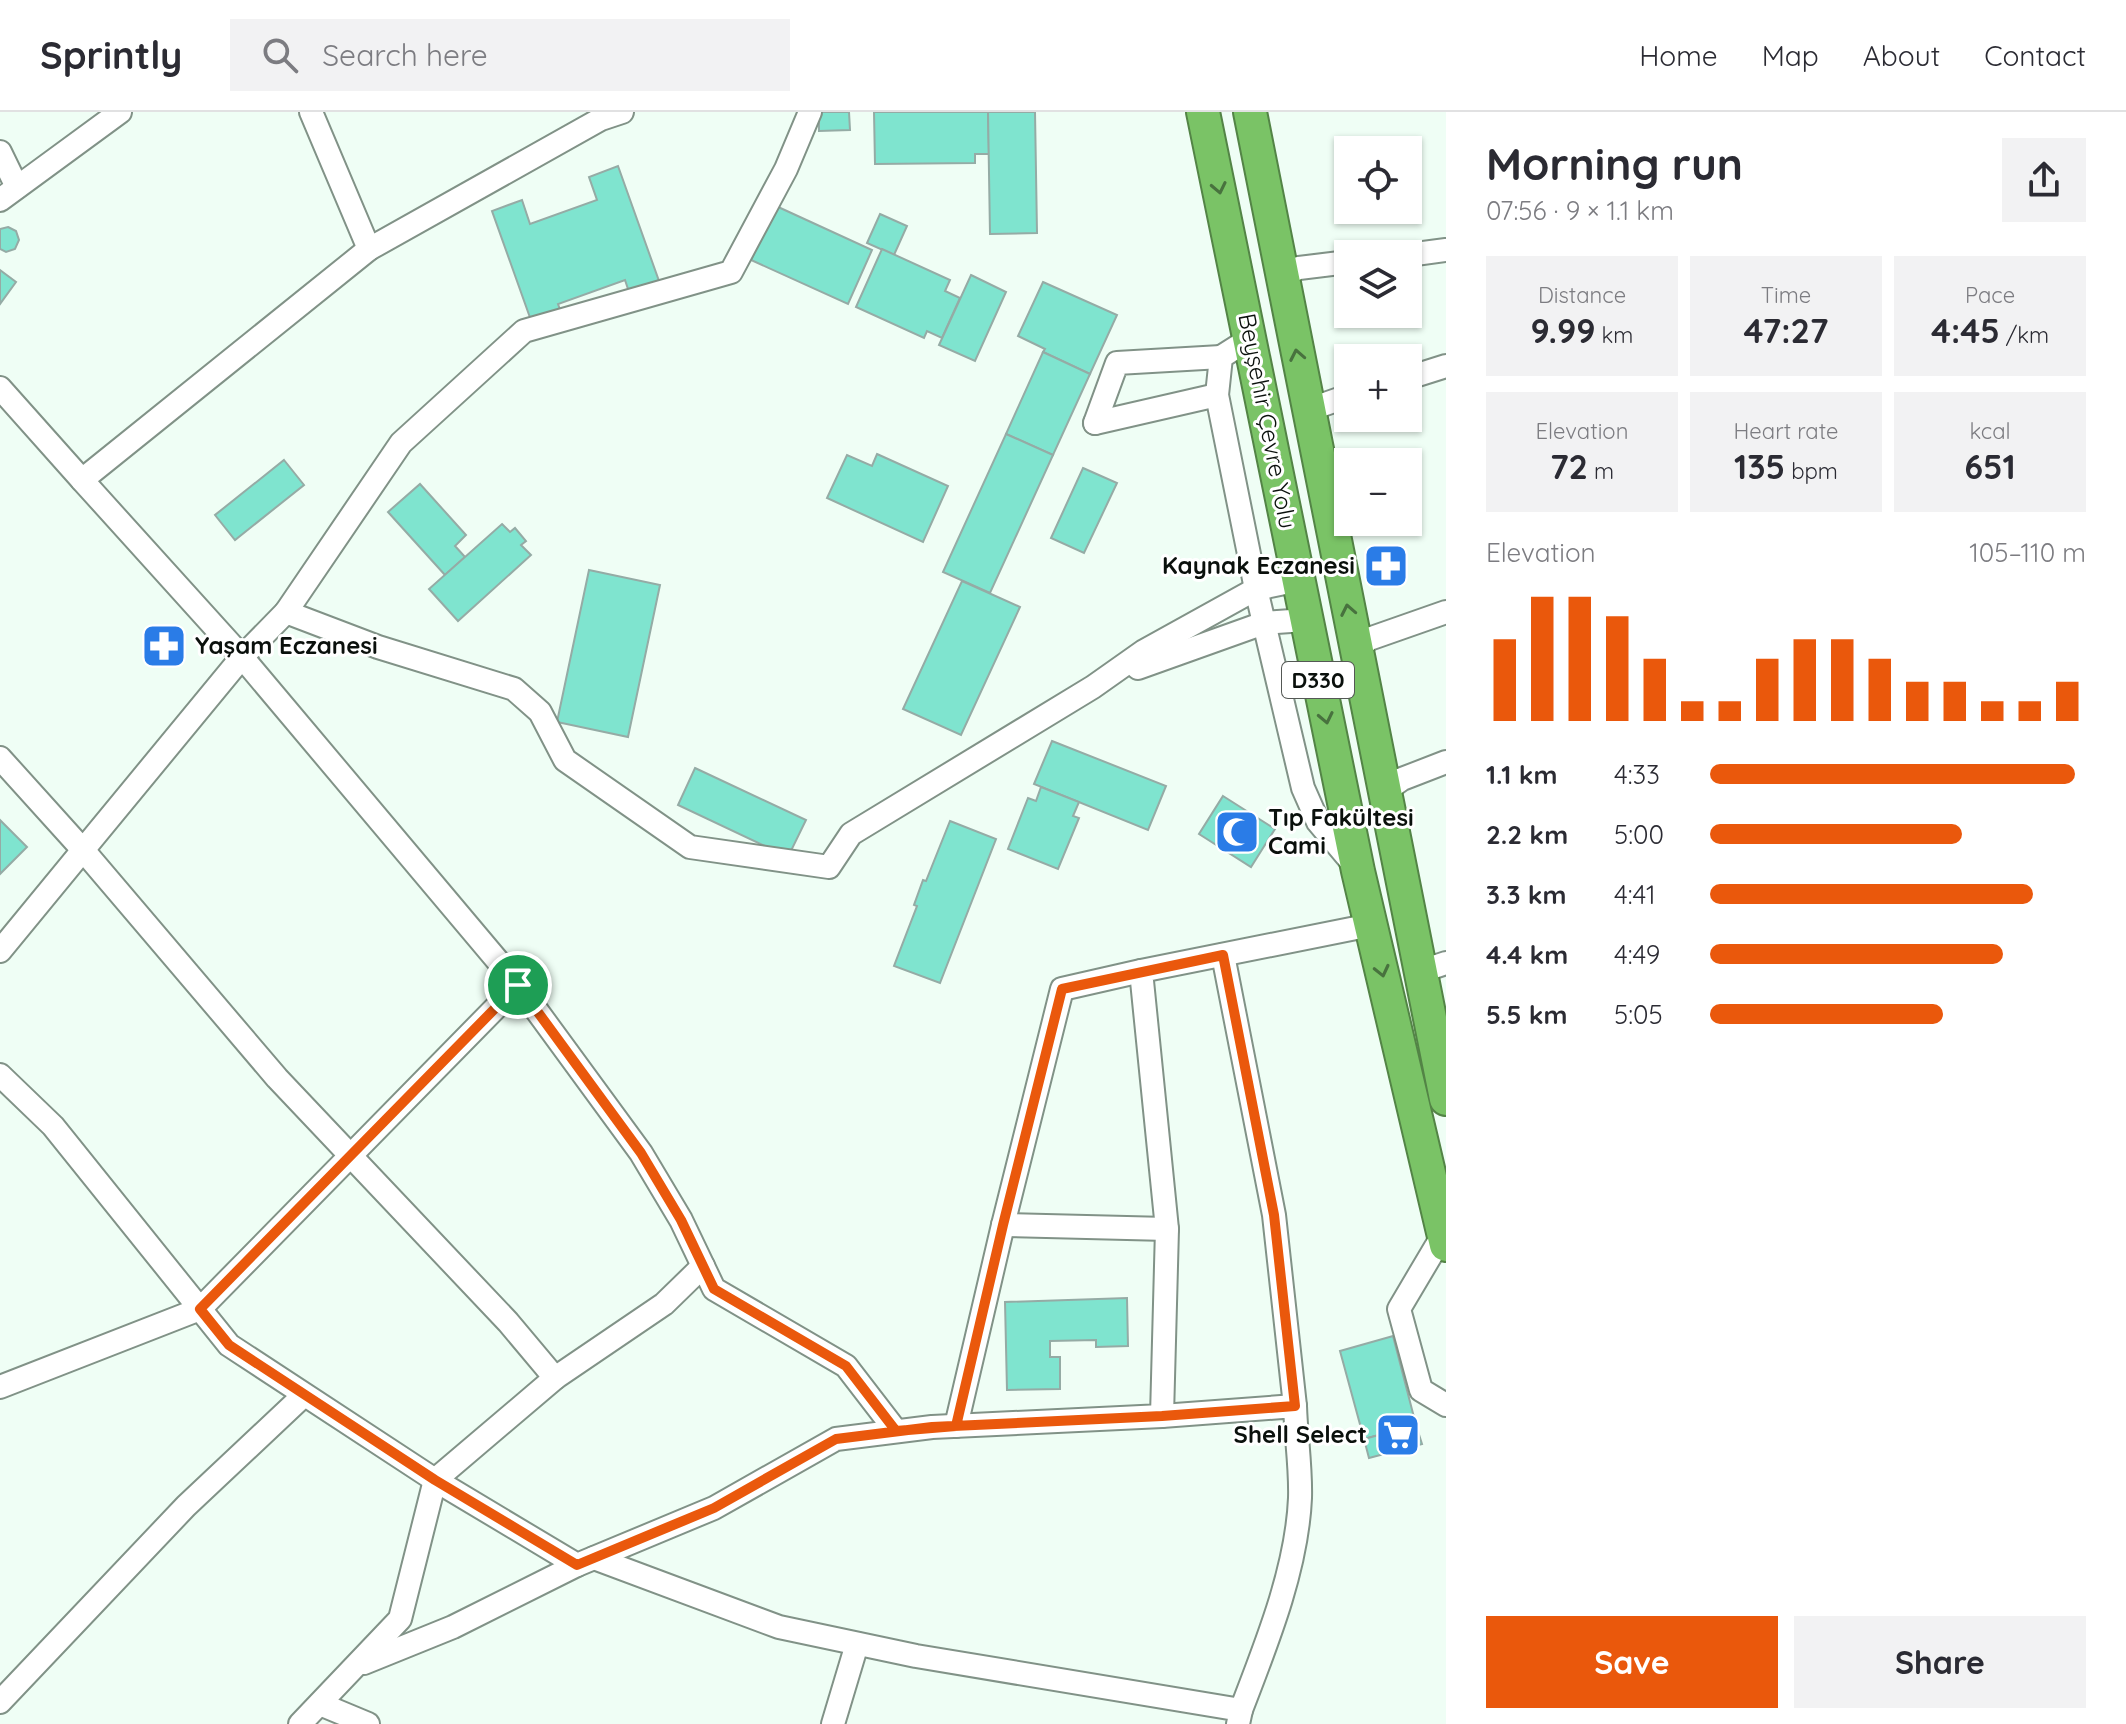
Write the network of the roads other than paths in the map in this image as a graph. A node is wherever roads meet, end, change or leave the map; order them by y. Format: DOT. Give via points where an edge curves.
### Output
graph roads {
  1 [pos="120,112"];
  2 [pos="311,112"];
  3 [pos="622,112"];
  4 [pos="810,112"];
  5 [pos="1203,112"];
  6 [pos="1250,112"];
  7 [pos="0,152"];
  8 [pos="8,193"];
  9 [pos="369,249"];
  10 [pos="1446,250"];
  11 [pos="1422,253"];
  12 [pos="1334,264"];
  13 [pos="1281,276"];
  14 [pos="1251,338"];
  15 [pos="1221,357"];
  16 [pos="1446,366"];
  17 [pos="1422,374"];
  18 [pos="0,388"];
  19 [pos="1217,395"];
  20 [pos="1334,401"];
  21 [pos="1308,410"];
  22 [pos="82,480"];
  23 [pos="1299,580"];
  24 [pos="1256,589"];
  25 [pos="286,612"];
  26 [pos="1446,612"];
  27 [pos="1305,620"];
  28 [pos="1264,623"];
  29 [pos="1356,651"];
  30 [pos="242,657"];
  31 [pos="1093,687"];
  32 [pos="0,758"];
  33 [pos="1446,762"];
  34 [pos="1384,792"];
  35 [pos="83,850"];
  36 [pos="1358,871"];
  37 [pos="1371,925"];
  38 [pos="0,951"];
  39 [pos="1223,955"];
  40 [pos="1433,968"];
  41 [pos="1141,971"];
  42 [pos="518,985"];
  43 [pos="0,1075"];
  44 [pos="1446,1099"];
  45 [pos="349,1154"];
  46 [pos="1003,1225"];
  47 [pos="1167,1229"];
  48 [pos="1445,1239"];
  49 [pos="703,1266"];
  50 [pos="200,1309"];
  51 [pos="555,1378"];
  52 [pos="0,1387"];
  53 [pos="304,1395"];
  54 [pos="1446,1405"];
  55 [pos="1295,1406"];
  56 [pos="1162,1416"];
  57 [pos="956,1426"];
  58 [pos="896,1431"];
  59 [pos="435,1480"];
  60 [pos="585,1562"];
  61 [pos="857,1644"];
  62 [pos="357,1666"];
  63 [pos="0,1702"];
  64 [pos="320,1704"];
  65 [pos="1239,1717"];
  66 [pos="300,1724"];
  67 [pos="368,1724"];
  68 [pos="833,1724"];
  1 -- 8 [label="street"];
  2 -- 9 [label="street"];
  3 -- 9 [label="street"];
  4 -- 25 [label="street" via="731,272 524,331 401,443"];
  5 -- 14 [label="highway, Beyşehir Çevre Yolu / D330, one-way"];
  6 -- 13 [label="highway, Beyşehir Çevre Yolu / D330"];
  7 -- 8 [label="street"];
  9 -- 22 [label="street"];
  10 -- 11 [label="street"];
  12 -- 13 [label="street"];
  21 -- 13 [label="highway, Beyşehir Çevre Yolu / D330, one-way"];
  14 -- 15 [label="street"];
  14 -- 23 [label="highway, Beyşehir Çevre Yolu / D330"];
  15 -- 19 [label="street"];
  15 -- 19 [label="street" via="1117,363 1095,423"];
  16 -- 17 [label="street"];
  18 -- 22 [label="street"];
  19 -- 24 [label="street"];
  20 -- 21 [label="street"];
  29 -- 21 [label="highway, Beyşehir Çevre Yolu / D330, one-way"];
  22 -- 30 [label="street"];
  23 -- 24 [label="street"];
  23 -- 27 [label="highway, Beyşehir Çevre Yolu / D330"];
  24 -- 28 [label="street"];
  24 -- 31 [label="street" via="1144,651"];
  25 -- 30 [label="street"];
  25 -- 31 [label="street" via="514,689 540,712 565,760 690,847 829,867 851,834"];
  26 -- 29 [label="street" via="1369,639"];
  27 -- 28 [label="street"];
  27 -- 36 [label="highway, Beyşehir Çevre Yolu / D330, one-way"];
  28 -- 31 [label="street"];
  28 -- 36 [label="street" via="1303,788 1318,822"];
  29 -- 34 [label="highway, Beyşehir Çevre Yolu / D330"];
  30 -- 35 [label="street"];
  30 -- 42 [label="street"];
  32 -- 35 [label="street"];
  33 -- 34 [label="street"];
  34 -- 40 [label="highway, Beyşehir Çevre Yolu / D330"];
  35 -- 38 [label="street"];
  35 -- 45 [label="street" via="277,1078"];
  36 -- 37 [label="highway, Beyşehir Çevre Yolu / D330"];
  37 -- 39 [label="street"];
  37 -- 48 [label="highway, Beyşehir Çevre Yolu / D330, one-way"];
  39 -- 41 [label="street"];
  39 -- 55 [label="street" via="1274,1215"];
  40 -- 44 [label="highway, Beyşehir Çevre Yolu / D330"];
  41 -- 46 [label="street" via="1062,989"];
  41 -- 47 [label="street"];
  42 -- 45 [label="street"];
  42 -- 49 [label="street" via="641,1153"];
  43 -- 50 [label="street" via="53,1126"];
  45 -- 50 [label="street"];
  45 -- 51 [label="street"];
  46 -- 47 [label="street"];
  46 -- 57 [label="street"];
  47 -- 56 [label="street"];
  48 -- 54 [label="street" via="1399,1309 1421,1390"];
  49 -- 51 [label="street" via="664,1304"];
  49 -- 58 [label="street" via="714,1289 846,1366"];
  50 -- 52 [label="street"];
  50 -- 53 [label="street" via="229,1345"];
  51 -- 59 [label="street"];
  53 -- 59 [label="street"];
  53 -- 63 [label="street" via="186,1506"];
  55 -- 56 [label="street"];
  55 -- 65 [label="street" via="1300,1499 1289,1566"];
  56 -- 57 [label="street"];
  57 -- 58 [label="street"];
  58 -- 60 [label="street" via="836,1439 714,1508"];
  59 -- 60 [label="street"];
  59 -- 62 [label="street" via="400,1619"];
  60 -- 61 [label="street" via="779,1627"];
  60 -- 62 [label="street" via="453,1627"];
  61 -- 65 [label="street"];
  61 -- 68 [label="street"];
  62 -- 64 [label="street"];
  64 -- 66 [label="street"];
  64 -- 67 [label="street"];
}
